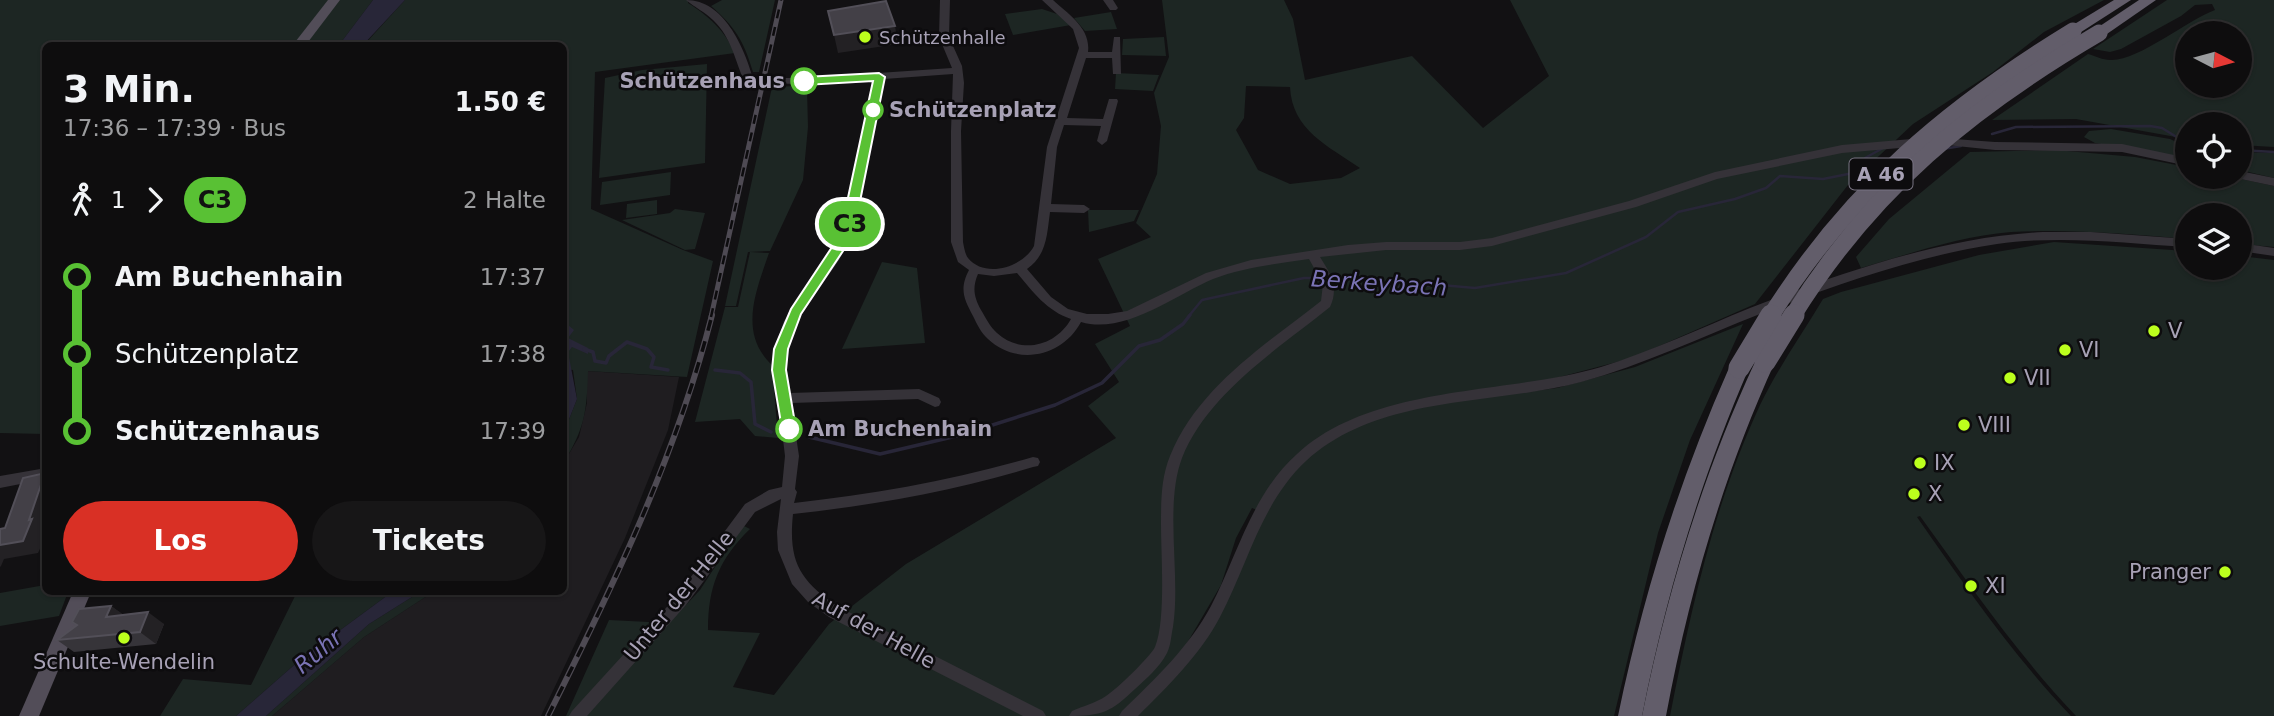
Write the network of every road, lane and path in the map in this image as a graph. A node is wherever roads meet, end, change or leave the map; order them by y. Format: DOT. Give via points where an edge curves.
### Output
graph roads {
  1 [pos="334,0"];
  2 [pos="691,0"];
  3 [pos="945,0"];
  4 [pos="1047,0"];
  5 [pos="2124,0"];
  6 [pos="2149,0"];
  7 [pos="1117,39"];
  8 [pos="302,42"];
  9 [pos="1083,55"];
  10 [pos="1117,55"];
  11 [pos="958,71"];
  12 [pos="1117,72"];
  13 [pos="879,77"];
  14 [pos="762,83"];
  15 [pos="1113,101"];
  16 [pos="1059,121"];
  17 [pos="1106,123"];
  18 [pos="1102,141"];
  19 [pos="2175,159"];
  20 [pos="2252,177"];
  21 [pos="2274,182"];
  22 [pos="1046,208"];
  23 [pos="1084,209"];
  24 [pos="2175,242"];
  25 [pos="2252,249"];
  26 [pos="2274,252"];
  27 [pos="1312,254"];
  28 [pos="1020,268"];
  29 [pos="975,269"];
  30 [pos="1078,317"];
  31 [pos="785,398"];
  32 [pos="935,402"];
  33 [pos="1033,462"];
  34 [pos="42,474"];
  35 [pos="0,482"];
  36 [pos="790,492"];
  37 [pos="788,509"];
  38 [pos="81,595"];
  39 [pos="1112,701"];
  40 [pos="29,716"];
  41 [pos="577,716"];
  42 [pos="1038,716"];
  43 [pos="1077,716"];
  44 [pos="1125,716"];
  45 [pos="1630,716"];
  46 [pos="1654,716"];
  1 -- 8 [label="main road"];
  2 -- 14 [label="street" via="729,31 740,48 749,81"];
  3 -- 11 [label="street" via="944,37"];
  4 -- 9 [label="street" via="1080,32"];
  5 -- 45 [label="highway, A 46, bridge" via="1960,104 1874,181 1804,265 1739,368 1686,492 1663,565"];
  6 -- 46 [label="highway, A 46, bridge" via="1975,111 1899,178 1829,261 1765,362 1711,488 1687,562"];
  7 -- 10 [label="street"];
  9 -- 10 [label="street"];
  9 -- 16 [label="street"];
  10 -- 12 [label="street"];
  11 -- 13 [label="street"];
  11 -- 29 [label="street" via="957,242 962,259"];
  13 -- 14 [label="street"];
  13 -- 31 [label="street, Auf der Helle" via="846,236 785,334 779,370"];
  15 -- 17 [label="street"];
  16 -- 17 [label="street"];
  16 -- 22 [label="street"];
  17 -- 18 [label="street"];
  19 -- 27 [label="street" via="2122,148 1897,142 1831,150 1714,176 1633,204 1493,242"];
  20 -- 21 [label="street"];
  22 -- 23 [label="street"];
  22 -- 28 [label="street" via="1038,251"];
  24 -- 44 [label="street" via="2043,236 1959,248 1757,311 1633,363 1554,384 1402,408 1352,427 1312,450 1284,475 1259,513 1207,626 1177,666"];
  25 -- 26 [label="street"];
  27 -- 30 [label="street" via="1221,272 1129,314 1108,319"];
  27 -- 39 [label="street" via="1329,284 1326,304 1228,383 1191,429 1176,457 1167,496 1164,640 1153,660"];
  28 -- 29 [label="street" via="1000,272"];
  28 -- 30 [label="street" via="1052,304"];
  29 -- 30 [label="street" via="968,287 970,298 985,327 1004,345 1024,351 1051,346 1070,334"];
  31 -- 32 [label="street" via="919,394"];
  31 -- 36 [label="street, Auf der Helle" via="792,456"];
  33 -- 37 [label="street" via="911,495"];
  34 -- 35 [label="street"];
  36 -- 37 [label="street, Auf der Helle"];
  36 -- 41 [label="street, Unter der Helle" via="774,494 750,508 681,601"];
  37 -- 42 [label="street, Auf der Helle" via="784,532 787,558 794,576 813,598"];
  38 -- 40 [label="main road"];
  39 -- 43 [label="street"];
  39 -- 44 [label="street"];
}
